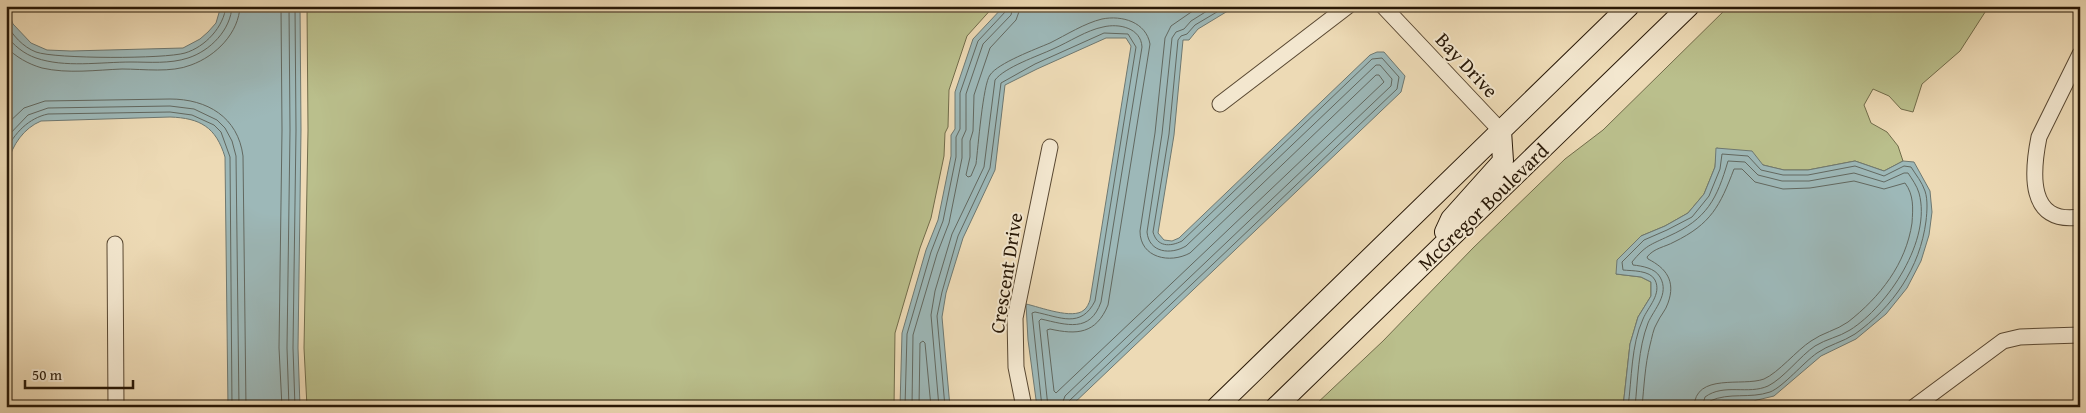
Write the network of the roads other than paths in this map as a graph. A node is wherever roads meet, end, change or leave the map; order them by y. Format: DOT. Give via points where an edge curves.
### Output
graph roads {
  1 [pos="1348,6"];
  2 [pos="1383,6"];
  3 [pos="1629,6"];
  4 [pos="1689,6"];
  5 [pos="2080,55"];
  6 [pos="1220,104"];
  7 [pos="1501,131"];
  8 [pos="1050,147"];
  9 [pos="2080,217"];
  10 [pos="115,244"];
  11 [pos="1434,254"];
  12 [pos="2080,335"];
  13 [pos="116,407"];
  14 [pos="1024,407"];
  15 [pos="1217,407"];
  16 [pos="1276,407"];
  17 [pos="1914,407"];
  1 -- 6 [label="street"];
  2 -- 7 [label="street, Bay Drive"];
  3 -- 7 [label="main road, McGregor Boulevard"];
  4 -- 11 [label="main road, McGregor Boulevard"];
  5 -- 9 [label="street" via="2039,137 2036,151 2036,180 2041,206 2059,216"];
  7 -- 11 [label="main road" via="1503,161 1451,219"];
  7 -- 15 [label="main road, McGregor Boulevard"];
  8 -- 14 [label="street, Crescent Drive" via="1015,318 1016,367"];
  10 -- 13 [label="street"];
  11 -- 16 [label="main road, McGregor Boulevard"];
  12 -- 17 [label="street" via="2020,337 2003,341"];
}
